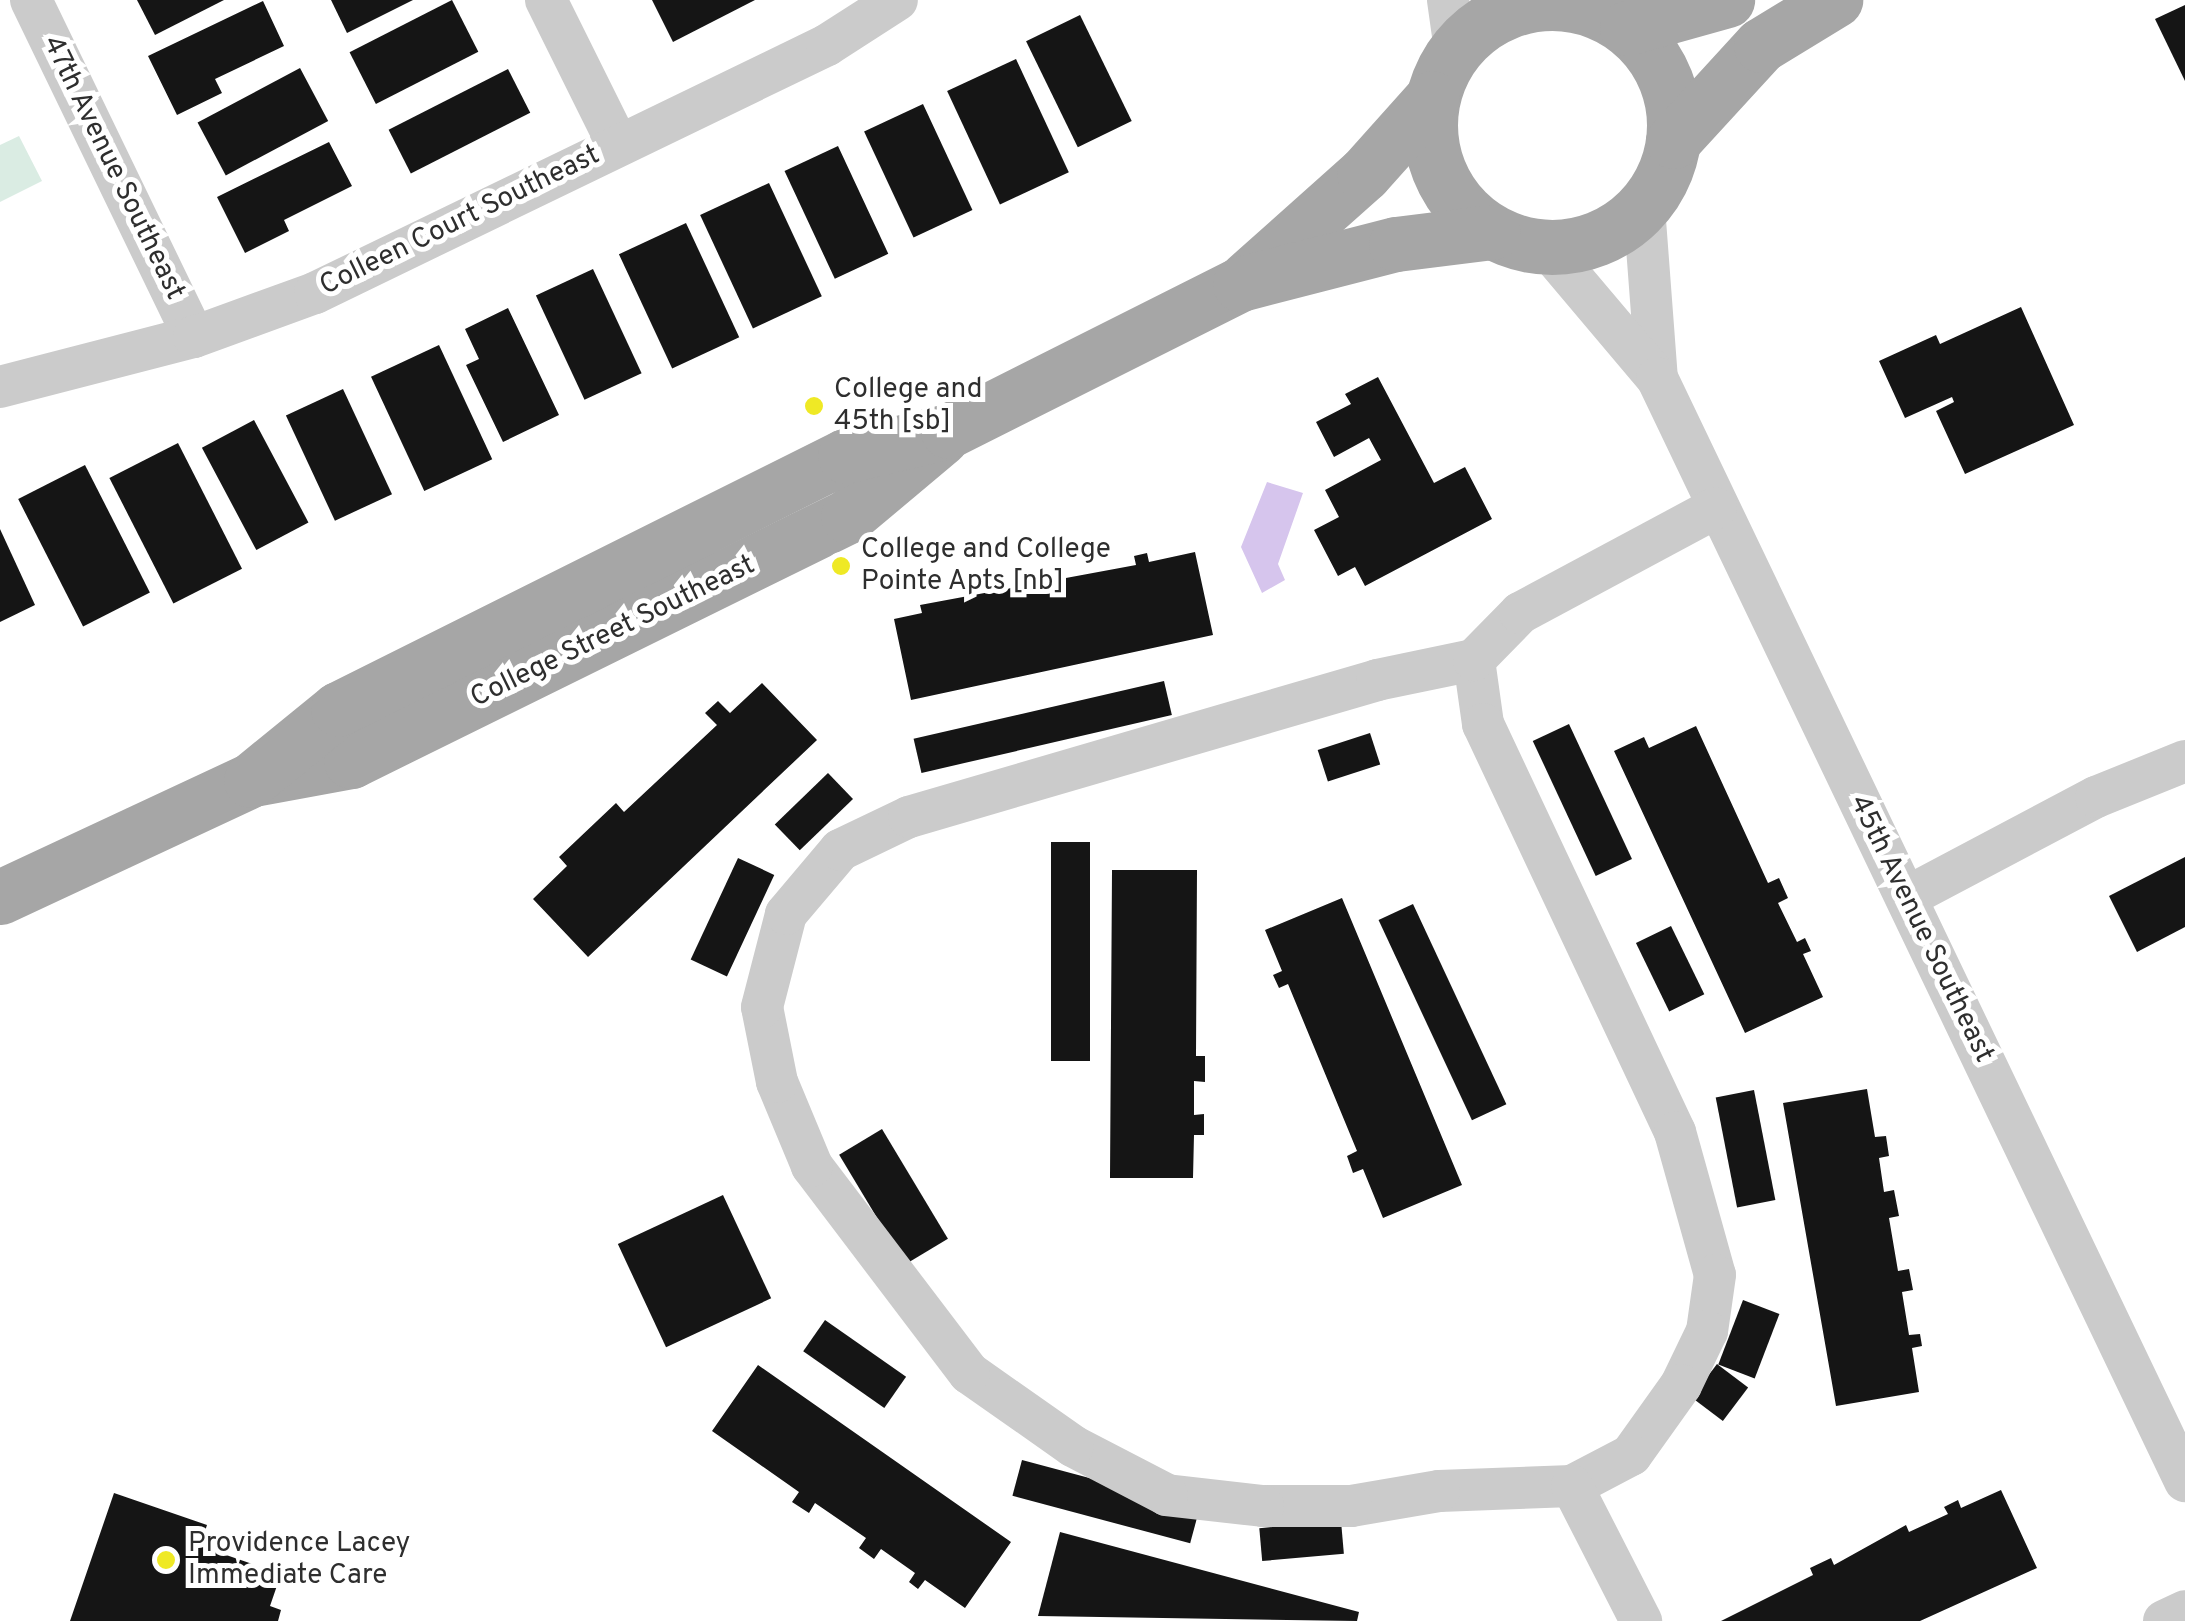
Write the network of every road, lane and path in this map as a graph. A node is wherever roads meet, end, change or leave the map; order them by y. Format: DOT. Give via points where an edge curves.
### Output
graph roads {
  1 [pos="31,0"];
  2 [pos="546,0"];
  3 [pos="897,0"];
  4 [pos="1727,0"];
  5 [pos="1836,0"];
  6 [pos="1539,1"];
  7 [pos="1451,25"];
  8 [pos="1627,28"];
  9 [pos="1432,98"];
  10 [pos="1674,141"];
  11 [pos="618,144"];
  12 [pos="1644,207"];
  13 [pos="1492,232"];
  14 [pos="1547,248"];
  15 [pos="1240,284"];
  16 [pos="194,337"];
  17 [pos="1657,378"];
  18 [pos="0,387"];
  19 [pos="1716,508"];
  20 [pos="1474,660"];
  21 [pos="2185,762"];
  22 [pos="0,897"];
  23 [pos="1907,897"];
  24 [pos="2185,1481"];
  25 [pos="1572,1486"];
  26 [pos="2185,1612"];
  27 [pos="1641,1621"];
  28 [pos="2164,1621"];
  1 -- 16 [label="street, 47th Avenue Southeast"];
  2 -- 11 [label="street"];
  3 -- 11 [label="street, Colleen Court Southeast" via="827,45"];
  4 -- 8 [label="main road"];
  5 -- 10 [label="main road" via="1761,45"];
  6 -- 7 [label="main road"];
  6 -- 8 [label="main road" via="1586,7"];
  7 -- 9 [label="main road"];
  8 -- 10 [label="main road" via="1665,78"];
  9 -- 13 [label="main road" via="1432,154 1444,182 1462,209"];
  9 -- 15 [label="main road, College Street Southeast" via="1364,174"];
  10 -- 12 [label="main road"];
  11 -- 16 [label="street, Colleen Court Southeast" via="315,292"];
  12 -- 14 [label="main road" via="1594,241"];
  12 -- 17 [label="street, 45th Avenue Southeast"];
  13 -- 14 [label="main road"];
  13 -- 15 [label="main road, College Street Southeast" via="1396,244"];
  14 -- 17 [label="street, 45th Avenue Southeast"];
  15 -- 22 [label="main road, College Street Southeast" via="948,431 845,456 338,709 251,780"];
  16 -- 18 [label="street, Colleen Court Southeast"];
  17 -- 19 [label="street, 45th Avenue Southeast"];
  19 -- 20 [label="street" via="1520,613"];
  19 -- 23 [label="street, 45th Avenue Southeast"];
  20 -- 25 [label="street" via="1483,724 1675,1132 1715,1275 1708,1331 1680,1385 1631,1455"];
  20 -- 25 [label="street" via="1377,680 909,817 840,850 786,914 762,1007 777,1082 812,1166 968,1373 1073,1446 1167,1495 1263,1506 1351,1506 1438,1491"];
  21 -- 23 [label="street" via="2096,797"];
  23 -- 24 [label="street, 45th Avenue Southeast"];
  25 -- 27 [label="street"];
  26 -- 28 [label="street"];
}
